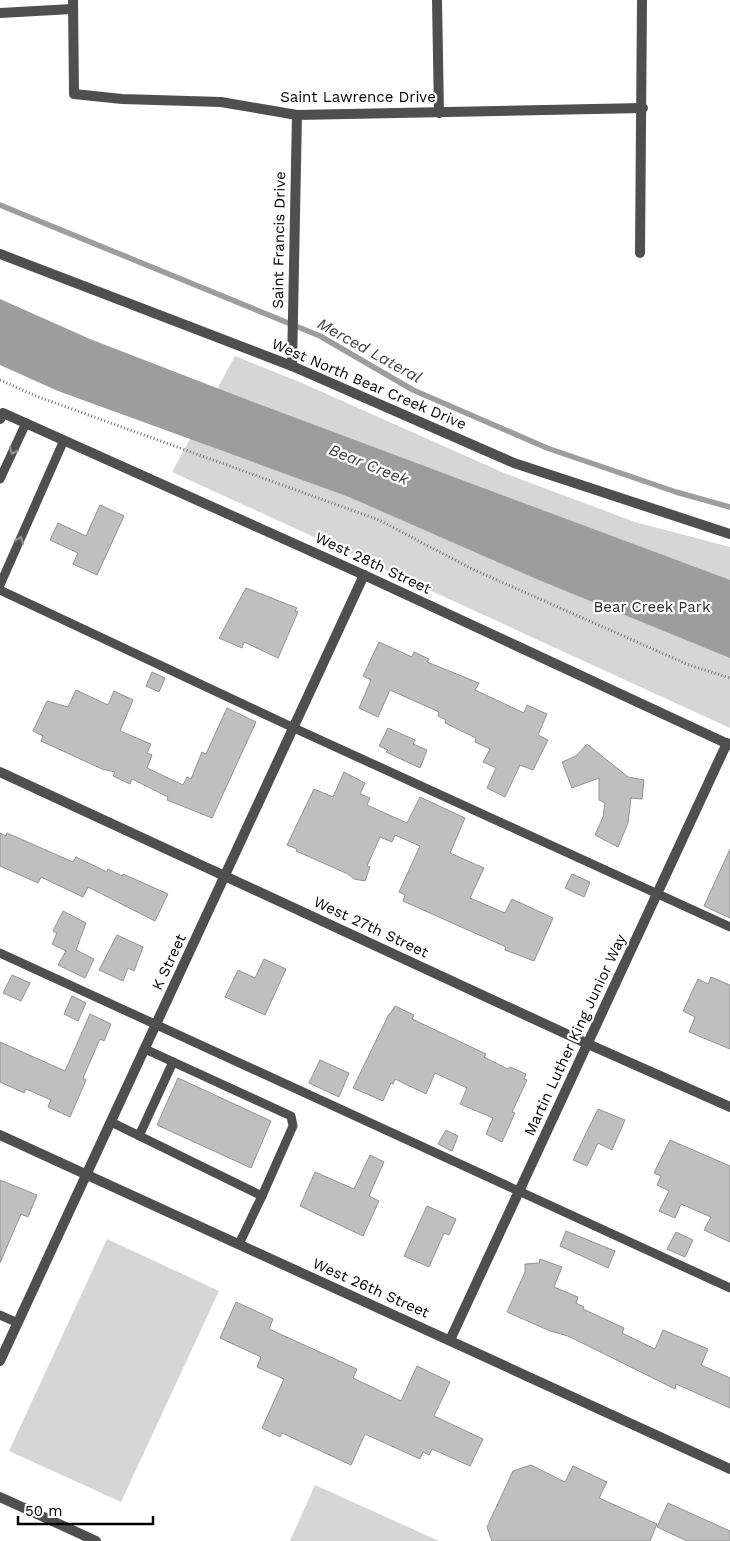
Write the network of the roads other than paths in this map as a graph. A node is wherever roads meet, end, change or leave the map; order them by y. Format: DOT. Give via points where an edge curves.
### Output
graph roads {
  1 [pos="437,0"];
  2 [pos="642,0"];
  3 [pos="72,5"];
  4 [pos="0,13"];
  5 [pos="643,108"];
  6 [pos="440,113"];
  7 [pos="297,115"];
  8 [pos="640,253"];
  9 [pos="0,254"];
  10 [pos="292,366"];
  11 [pos="1,414"];
  12 [pos="26,423"];
  13 [pos="64,440"];
  14 [pos="0,480"];
  15 [pos="730,534"];
  16 [pos="364,575"];
  17 [pos="0,585"];
  18 [pos="0,590"];
  19 [pos="294,728"];
  20 [pos="729,744"];
  21 [pos="0,772"];
  22 [pos="226,877"];
  23 [pos="658,894"];
  24 [pos="730,927"];
  25 [pos="0,953"];
  26 [pos="157,1024"];
  27 [pos="588,1044"];
  28 [pos="145,1049"];
  29 [pos="173,1062"];
  30 [pos="730,1107"];
  31 [pos="111,1122"];
  32 [pos="0,1135"];
  33 [pos="139,1136"];
  34 [pos="87,1175"];
  35 [pos="520,1190"];
  36 [pos="262,1196"];
  37 [pos="239,1244"];
  38 [pos="730,1288"];
  39 [pos="0,1315"];
  40 [pos="18,1323"];
  41 [pos="450,1340"];
  42 [pos="0,1362"];
  43 [pos="730,1469"];
  44 [pos="0,1497"];
  45 [pos="96,1541"];
  1 -- 6 [label="street"];
  2 -- 5 [label="street"];
  3 -- 4 [label="street"];
  3 -- 7 [label="street, Saint Lawrence Drive" via="74,94 222,102"];
  5 -- 6 [label="street, Saint Lawrence Drive"];
  5 -- 8 [label="street"];
  6 -- 7 [label="street, Saint Lawrence Drive"];
  7 -- 10 [label="street, Saint Francis Drive"];
  9 -- 10 [label="street, West North Bear Creek Drive"];
  10 -- 15 [label="street, West North Bear Creek Drive" via="514,464"];
  11 -- 12 [label="street, West 28th Street"];
  12 -- 13 [label="street, West 28th Street"];
  12 -- 14 [label="lane, one-way"];
  13 -- 16 [label="street, West 28th Street"];
  17 -- 13 [label="lane, one-way"];
  16 -- 19 [label="street, K Street"];
  16 -- 20 [label="street, West 28th Street"];
  18 -- 19 [label="lane"];
  19 -- 22 [label="street, K Street"];
  19 -- 23 [label="lane"];
  20 -- 23 [label="street, Martin Luther King Junior Way"];
  21 -- 22 [label="street, West 27th Street"];
  22 -- 26 [label="street, K Street"];
  22 -- 27 [label="street, West 27th Street"];
  23 -- 24 [label="lane"];
  23 -- 27 [label="street, Martin Luther King Junior Way"];
  25 -- 26 [label="lane"];
  26 -- 28 [label="street, K Street"];
  26 -- 35 [label="lane"];
  27 -- 30 [label="street, West 27th Street"];
  27 -- 35 [label="street, Martin Luther King Junior Way"];
  28 -- 29 [label="lane"];
  28 -- 31 [label="street, K Street"];
  29 -- 33 [label="lane"];
  29 -- 36 [label="lane" via="291,1116 292,1126"];
  31 -- 33 [label="lane"];
  31 -- 34 [label="street, K Street"];
  32 -- 34 [label="street, West 26th Street"];
  33 -- 36 [label="lane"];
  34 -- 37 [label="street, West 26th Street"];
  34 -- 40 [label="street, K Street"];
  35 -- 38 [label="lane"];
  35 -- 41 [label="street, Martin Luther King Junior Way"];
  36 -- 37 [label="lane"];
  37 -- 41 [label="street, West 26th Street"];
  39 -- 40 [label="lane"];
  40 -- 42 [label="street, K Street"];
  41 -- 43 [label="street, West 26th Street"];
  44 -- 45 [label="street"];
}
